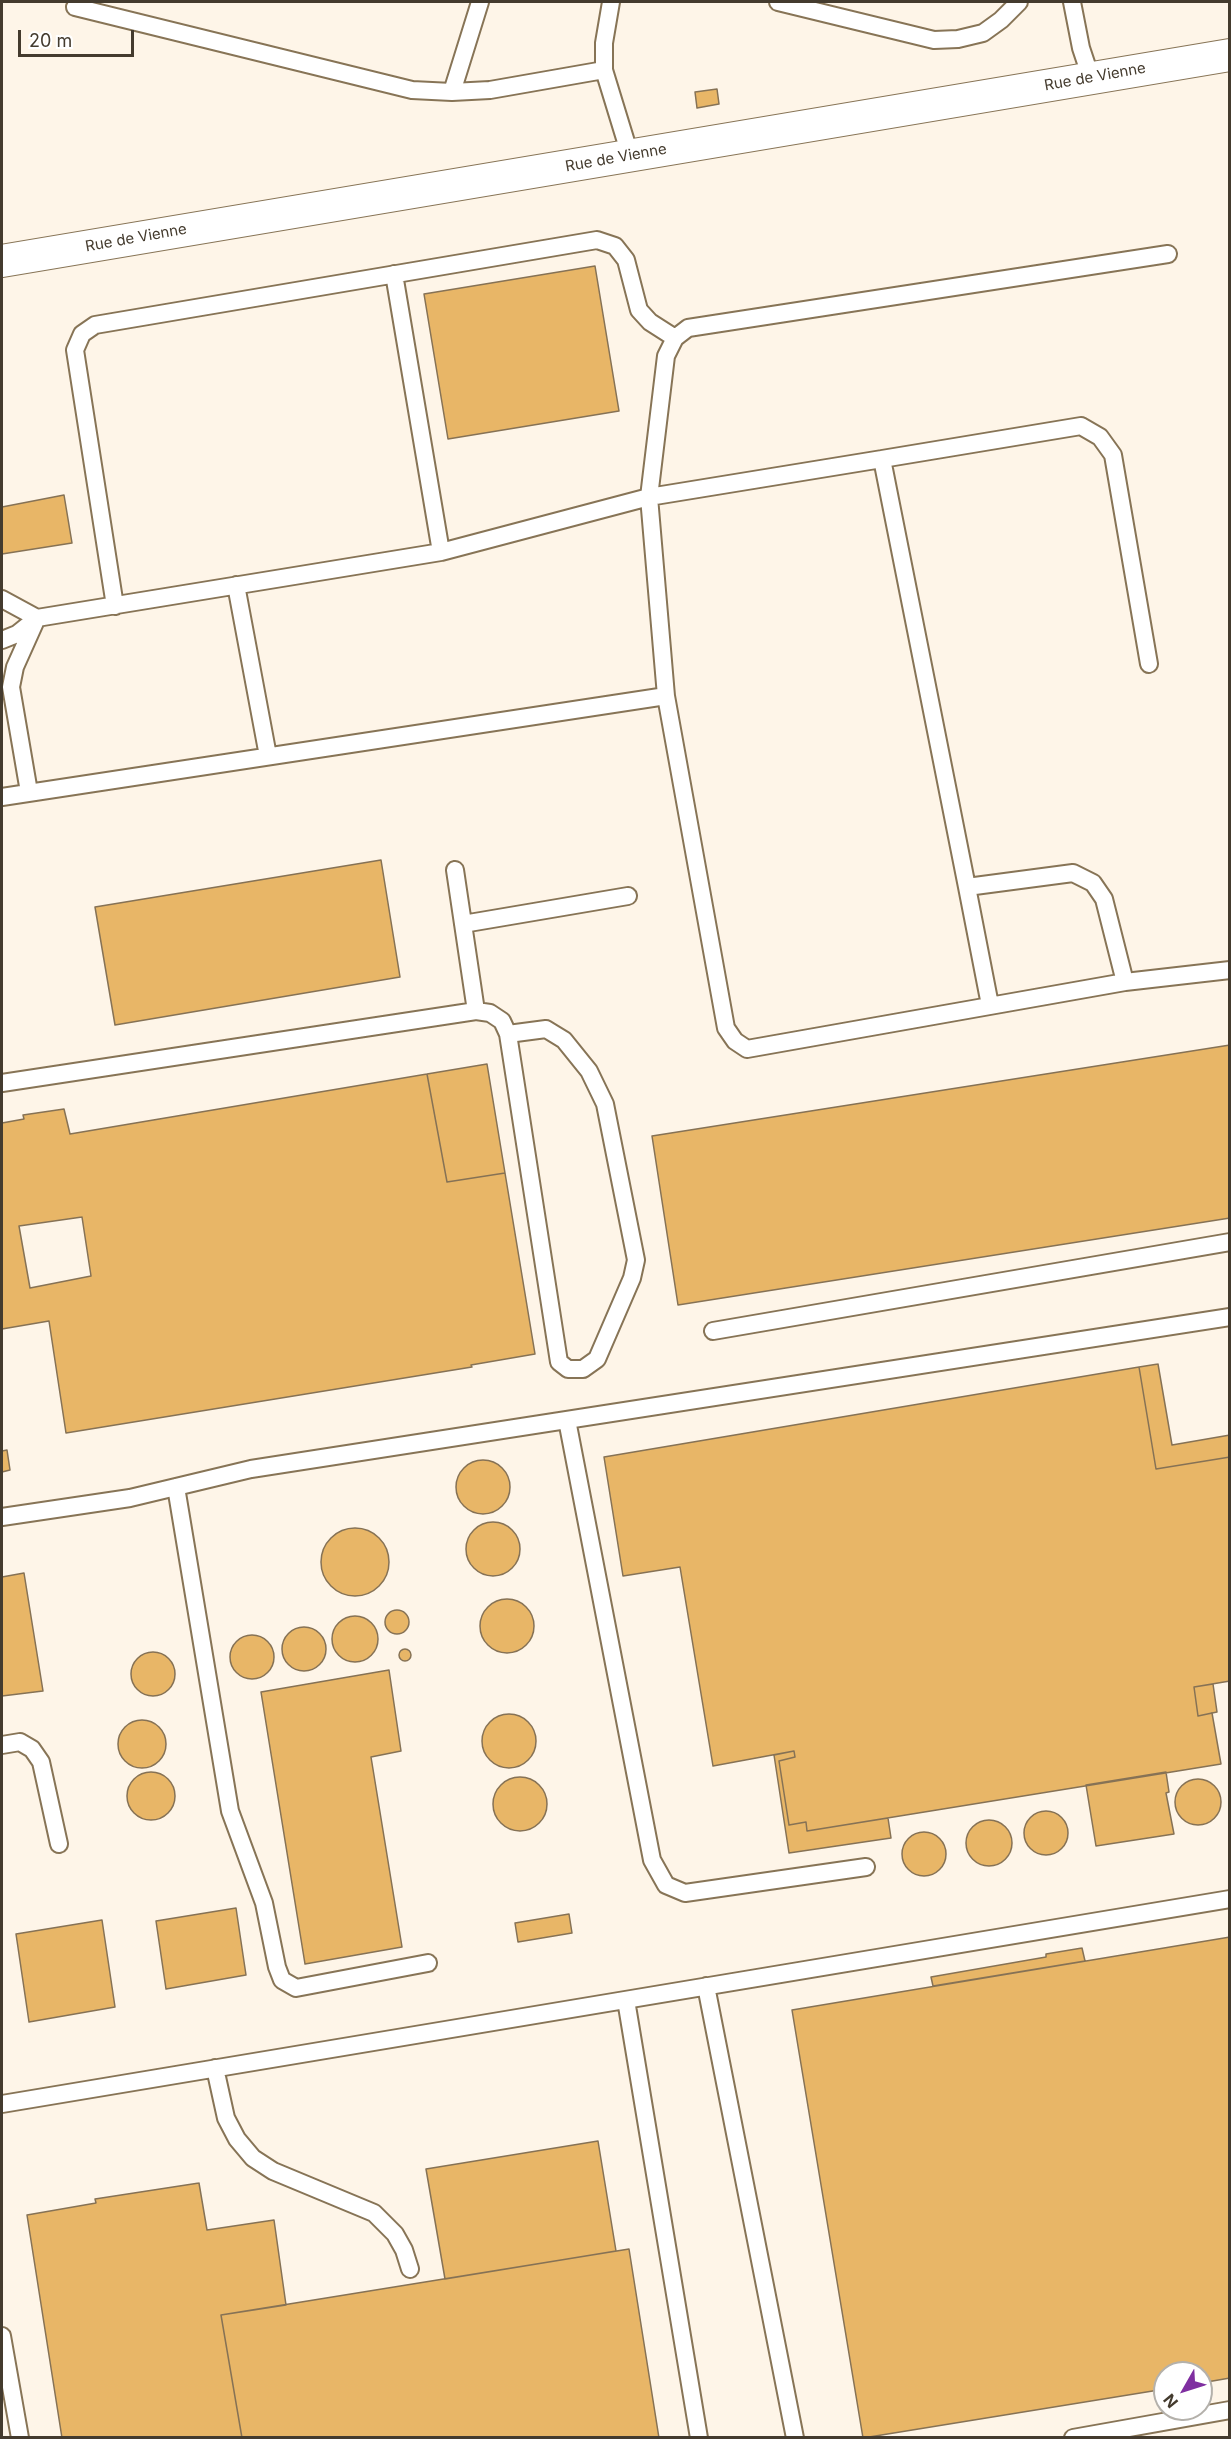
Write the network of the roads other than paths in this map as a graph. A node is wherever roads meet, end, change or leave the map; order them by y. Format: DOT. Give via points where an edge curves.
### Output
graph roads {
  1 [pos="480,2"];
  2 [pos="611,2"];
  3 [pos="778,2"];
  4 [pos="1019,2"];
  5 [pos="1072,2"];
  6 [pos="75,7"];
  7 [pos="1230,55"];
  8 [pos="604,70"];
  9 [pos="1091,78"];
  10 [pos="452,92"];
  11 [pos="630,155"];
  12 [pos="1168,254"];
  13 [pos="2,261"];
  14 [pos="394,274"];
  15 [pos="675,338"];
  16 [pos="882,459"];
  17 [pos="650,497"];
  18 [pos="441,552"];
  19 [pos="236,585"];
  20 [pos="2,599"];
  21 [pos="115,606"];
  22 [pos="37,618"];
  23 [pos="2,640"];
  24 [pos="1149,664"];
  25 [pos="666,696"];
  26 [pos="268,756"];
  27 [pos="29,792"];
  28 [pos="2,796"];
  29 [pos="455,870"];
  30 [pos="967,888"];
  31 [pos="628,896"];
  32 [pos="463,924"];
  33 [pos="1230,970"];
  34 [pos="1125,982"];
  35 [pos="990,1005"];
  36 [pos="476,1011"];
  37 [pos="508,1034"];
  38 [pos="2,1083"];
  39 [pos="1230,1242"];
  40 [pos="1230,1317"];
  41 [pos="713,1331"];
  42 [pos="567,1420"];
  43 [pos="176,1487"];
  44 [pos="2,1517"];
  45 [pos="2,1745"];
  46 [pos="59,1844"];
  47 [pos="866,1867"];
  48 [pos="1230,1899"];
  49 [pos="428,1963"];
  50 [pos="706,1986"];
  51 [pos="626,2000"];
  52 [pos="215,2068"];
  53 [pos="2,2104"];
  54 [pos="410,2269"];
  55 [pos="2,2336"];
  56 [pos="6,2384"];
  57 [pos="1230,2410"];
  58 [pos="20,2438"];
  59 [pos="699,2438"];
  60 [pos="795,2438"];
  61 [pos="1073,2438"];
  1 -- 10 [label="lane"];
  2 -- 8 [label="lane"];
  3 -- 4 [label="lane" via="934,40 983,33"];
  5 -- 9 [label="lane"];
  6 -- 10 [label="lane" via="412,90"];
  7 -- 9 [label="street, Rue de Vienne"];
  8 -- 10 [label="lane" via="489,90"];
  8 -- 11 [label="lane"];
  9 -- 11 [label="street, Rue de Vienne"];
  11 -- 13 [label="street, Rue de Vienne"];
  12 -- 15 [label="lane" via="688,328"];
  14 -- 15 [label="lane" via="597,240 615,246 626,260 639,310"];
  14 -- 18 [label="lane"];
  14 -- 21 [label="lane" via="95,325 82,334 75,350"];
  15 -- 17 [label="lane" via="666,356"];
  16 -- 17 [label="lane"];
  16 -- 24 [label="lane" via="1081,426 1101,437 1113,455"];
  16 -- 30 [label="lane"];
  17 -- 18 [label="lane"];
  17 -- 25 [label="lane"];
  18 -- 19 [label="lane"];
  19 -- 21 [label="lane"];
  19 -- 26 [label="lane"];
  20 -- 22 [label="lane"];
  21 -- 22 [label="lane"];
  22 -- 23 [label="lane"];
  22 -- 27 [label="lane" via="15,667 11,687"];
  25 -- 26 [label="lane"];
  25 -- 35 [label="lane" via="726,1028 735,1041 747,1049"];
  26 -- 27 [label="lane"];
  27 -- 28 [label="lane"];
  29 -- 32 [label="lane"];
  30 -- 34 [label="lane" via="1073,873 1092,883 1104,899"];
  30 -- 35 [label="lane"];
  31 -- 32 [label="lane"];
  32 -- 36 [label="lane"];
  33 -- 34 [label="lane"];
  34 -- 35 [label="lane"];
  36 -- 37 [label="lane" via="490,1012"];
  36 -- 38 [label="lane"];
  37 -- 37 [label="lane" via="559,1362 568,1369 584,1369 597,1359 636,1260 605,1104 589,1071 564,1040 546,1029"];
  39 -- 41 [label="lane"];
  40 -- 42 [label="lane"];
  42 -- 43 [label="lane" via="251,1469"];
  42 -- 47 [label="lane" via="652,1860 666,1885 685,1893"];
  43 -- 44 [label="lane" via="130,1498"];
  43 -- 49 [label="lane" via="230,1811 264,1903 282,1980 296,1988"];
  45 -- 46 [label="lane" via="20,1742 32,1749 40,1762"];
  48 -- 50 [label="lane"];
  50 -- 51 [label="lane"];
  50 -- 60 [label="lane"];
  51 -- 52 [label="lane"];
  51 -- 59 [label="lane"];
  52 -- 53 [label="lane"];
  52 -- 54 [label="lane" via="226,2118 253,2158 273,2171 374,2213 395,2234"];
  55 -- 56 [label="lane"];
  56 -- 58 [label="lane"];
  57 -- 61 [label="lane"];
}
